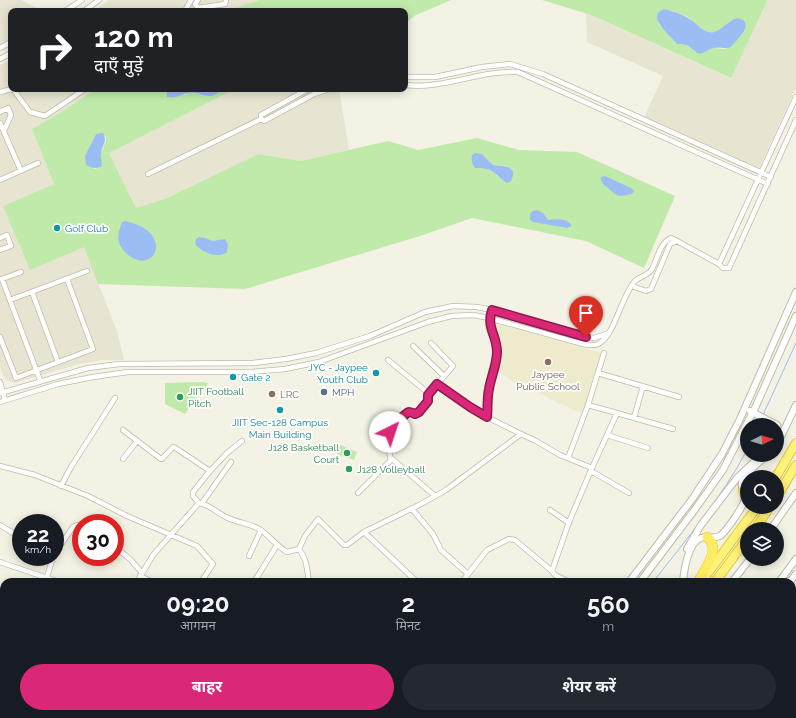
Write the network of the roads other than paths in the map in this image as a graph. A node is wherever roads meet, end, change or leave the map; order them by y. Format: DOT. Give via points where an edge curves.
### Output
graph roads {
  1 [pos="82,0"];
  2 [pos="99,0"];
  3 [pos="198,0"];
  4 [pos="226,1"];
  5 [pos="70,8"];
  6 [pos="88,8"];
  7 [pos="408,77"];
  8 [pos="561,83"];
  9 [pos="408,85"];
  10 [pos="558,89"];
  11 [pos="14,92"];
  12 [pos="81,92"];
  13 [pos="303,92"];
  14 [pos="320,92"];
  15 [pos="796,97"];
  16 [pos="0,112"];
  17 [pos="261,119"];
  18 [pos="796,120"];
  19 [pos="0,124"];
  20 [pos="4,131"];
  21 [pos="38,163"];
  22 [pos="21,171"];
  23 [pos="761,173"];
  24 [pos="148,174"];
  25 [pos="771,177"];
  26 [pos="0,180"];
  27 [pos="758,180"];
  28 [pos="768,184"];
  29 [pos="0,238"];
  30 [pos="677,241"];
  31 [pos="0,250"];
  32 [pos="719,264"];
  33 [pos="87,271"];
  34 [pos="21,272"];
  35 [pos="67,279"];
  36 [pos="632,286"];
  37 [pos="32,292"];
  38 [pos="796,292"];
  39 [pos="10,300"];
  40 [pos="492,310"];
  41 [pos="796,316"];
  42 [pos="489,318"];
  43 [pos="408,319"];
  44 [pos="412,329"];
  45 [pos="609,333"];
  46 [pos="0,337"];
  47 [pos="431,343"];
  48 [pos="413,346"];
  49 [pos="604,353"];
  50 [pos="388,360"];
  51 [pos="58,362"];
  52 [pos="164,363"];
  53 [pos="36,371"];
  54 [pos="165,372"];
  55 [pos="598,373"];
  56 [pos="444,376"];
  57 [pos="40,380"];
  58 [pos="0,382"];
  59 [pos="437,384"];
  60 [pos="643,386"];
  61 [pos="2,392"];
  62 [pos="428,395"];
  63 [pos="679,397"];
  64 [pos="114,398"];
  65 [pos="2,401"];
  66 [pos="588,405"];
  67 [pos="796,405"];
  68 [pos="745,408"];
  69 [pos="616,413"];
  70 [pos="757,415"];
  71 [pos="487,417"];
  72 [pos="634,418"];
  73 [pos="763,418"];
  74 [pos="672,429"];
  75 [pos="785,429"];
  76 [pos="123,430"];
  77 [pos="521,434"];
  78 [pos="607,435"];
  79 [pos="137,441"];
  80 [pos="242,441"];
  81 [pos="796,443"];
  82 [pos="648,448"];
  83 [pos="391,458"];
  84 [pos="568,458"];
  85 [pos="123,459"];
  86 [pos="231,462"];
  87 [pos="754,462"];
  88 [pos="760,462"];
  89 [pos="796,465"];
  90 [pos="0,466"];
  91 [pos="591,470"];
  92 [pos="751,470"];
  93 [pos="780,470"];
  94 [pos="210,471"];
  95 [pos="784,485"];
  96 [pos="61,486"];
  97 [pos="729,489"];
  98 [pos="740,489"];
  99 [pos="358,493"];
  100 [pos="629,493"];
  101 [pos="796,493"];
  102 [pos="435,496"];
  103 [pos="200,503"];
  104 [pos="412,509"];
  105 [pos="740,509"];
  106 [pos="550,510"];
  107 [pos="752,514"];
  108 [pos="776,522"];
  109 [pos="569,523"];
  110 [pos="0,525"];
  111 [pos="701,525"];
  112 [pos="72,528"];
  113 [pos="261,530"];
  114 [pos="12,532"];
  115 [pos="364,532"];
  116 [pos="170,535"];
  117 [pos="707,537"];
  118 [pos="64,540"];
  119 [pos="277,545"];
  120 [pos="740,548"];
  121 [pos="299,549"];
  122 [pos="124,554"];
  123 [pos="249,556"];
  124 [pos="796,559"];
  125 [pos="0,562"];
  126 [pos="50,566"];
  127 [pos="745,566"];
  128 [pos="552,571"];
  129 [pos="468,574"];
  130 [pos="141,575"];
  131 [pos="47,577"];
  132 [pos="140,578"];
  133 [pos="146,578"];
  134 [pos="204,578"];
  135 [pos="256,578"];
  136 [pos="309,578"];
  137 [pos="413,578"];
  138 [pos="465,578"];
  139 [pos="561,578"];
  140 [pos="632,578"];
  141 [pos="643,578"];
  142 [pos="680,578"];
  143 [pos="684,578"];
  144 [pos="700,578"];
  145 [pos="705,578"];
  146 [pos="718,578"];
  147 [pos="735,578"];
  148 [pos="782,578"];
  1 -- 5 [label="street"];
  2 -- 6 [label="street"];
  3 -- 4 [label="street" via="195,4 198,8 225,4"];
  7 -- 8 [label="street" via="435,77 510,64"];
  8 -- 10 [label="street"];
  8 -- 23 [label="street"];
  9 -- 10 [label="street" via="435,85 502,71 518,72"];
  10 -- 27 [label="street"];
  11 -- 12 [label="street" via="30,112 45,116"];
  13 -- 17 [label="street" via="261,115"];
  14 -- 17 [label="street" via="264,120"];
  15 -- 23 [label="street"];
  16 -- 20 [label="street" via="8,108 11,115"];
  17 -- 24 [label="street"];
  18 -- 25 [label="street"];
  19 -- 20 [label="street"];
  20 -- 22 [label="street"];
  21 -- 22 [label="street"];
  22 -- 26 [label="street"];
  23 -- 25 [label="street"];
  23 -- 27 [label="street"];
  25 -- 28 [label="street"];
  27 -- 28 [label="street"];
  27 -- 32 [label="street"];
  28 -- 32 [label="street" via="731,266 726,269"];
  29 -- 31 [label="street" via="6,235 11,246"];
  30 -- 32 [label="street"];
  30 -- 36 [label="street" via="667,239 651,271"];
  30 -- 36 [label="street" via="670,244 650,289 646,291"];
  33 -- 35 [label="street"];
  34 -- 39 [label="street" via="2,279"];
  35 -- 37 [label="street"];
  35 -- 51 [label="street" via="93,349"];
  36 -- 45 [label="street"];
  37 -- 39 [label="street"];
  37 -- 51 [label="street"];
  38 -- 68 [label="street"];
  39 -- 53 [label="street"];
  40 -- 42 [label="street"];
  40 -- 43 [label="street" via="453,306 425,312"];
  40 -- 45 [label="street" via="586,337 594,338"];
  41 -- 70 [label="street"];
  42 -- 44 [label="street" via="473,315 451,316"];
  42 -- 45 [label="street" via="590,346 597,345"];
  42 -- 71 [label="street" via="497,352 488,394"];
  43 -- 44 [label="street"];
  43 -- 52 [label="street" via="370,336 316,353 286,359 253,363"];
  44 -- 54 [label="street" via="318,362 285,369 252,372"];
  46 -- 53 [label="street" via="16,378"];
  47 -- 56 [label="street" via="453,364"];
  48 -- 56 [label="street"];
  49 -- 55 [label="street"];
  50 -- 62 [label="street"];
  51 -- 53 [label="street"];
  52 -- 54 [label="street"];
  52 -- 57 [label="street" via="88,368"];
  53 -- 57 [label="street"];
  54 -- 65 [label="street" via="128,372 93,377 58,384"];
  55 -- 60 [label="street"];
  55 -- 66 [label="street"];
  56 -- 59 [label="street"];
  57 -- 61 [label="street"];
  58 -- 61 [label="street"];
  59 -- 62 [label="street"];
  59 -- 71 [label="street"];
  60 -- 63 [label="street"];
  60 -- 72 [label="street"];
  61 -- 65 [label="street"];
  62 -- 83 [label="street" via="428,401 419,412 407,414 391,430 396,440 389,451"];
  64 -- 96 [label="street"];
  66 -- 69 [label="street"];
  66 -- 84 [label="street"];
  67 -- 75 [label="street"];
  68 -- 70 [label="street"];
  68 -- 140 [label="street" via="722,454"];
  69 -- 72 [label="street"];
  69 -- 78 [label="street"];
  70 -- 73 [label="street"];
  70 -- 141 [label="street" via="723,470"];
  71 -- 77 [label="street"];
  72 -- 74 [label="street"];
  76 -- 79 [label="street"];
  77 -- 84 [label="street"];
  77 -- 102 [label="street"];
  78 -- 82 [label="street"];
  78 -- 91 [label="street"];
  79 -- 85 [label="street"];
  79 -- 94 [label="street" via="161,459 174,447"];
  80 -- 94 [label="street"];
  81 -- 93 [label="highway"];
  83 -- 99 [label="street"];
  83 -- 102 [label="street"];
  84 -- 91 [label="street"];
  86 -- 103 [label="street"];
  87 -- 97 [label="street"];
  88 -- 92 [label="street"];
  89 -- 95 [label="highway"];
  90 -- 96 [label="street" via="35,475"];
  91 -- 100 [label="street"];
  91 -- 109 [label="street"];
  94 -- 103 [label="street" via="193,492 193,496"];
  96 -- 116 [label="street"];
  97 -- 98 [label="street" via="736,487"];
  97 -- 111 [label="street"];
  101 -- 108 [label="street"];
  102 -- 104 [label="street"];
  103 -- 113 [label="street" via="226,518"];
  103 -- 116 [label="street"];
  104 -- 115 [label="street"];
  104 -- 129 [label="street" via="433,534 441,550"];
  105 -- 117 [label="street" via="722,534"];
  106 -- 109 [label="street"];
  107 -- 145 [label="highway"];
  109 -- 128 [label="street"];
  110 -- 114 [label="street"];
  111 -- 117 [label="street"];
  111 -- 142 [label="street" via="684,557"];
  112 -- 118 [label="street"];
  113 -- 119 [label="street"];
  113 -- 123 [label="street"];
  115 -- 121 [label="street" via="344,545 318,519"];
  115 -- 137 [label="street"];
  116 -- 130 [label="street" via="153,555"];
  116 -- 134 [label="street" via="197,546 213,564"];
  117 -- 143 [label="street" via="699,539 690,550"];
  117 -- 144 [label="highway" via="714,547"];
  119 -- 121 [label="street" via="287,552"];
  119 -- 135 [label="street"];
  120 -- 146 [label="highway"];
  121 -- 136 [label="street" via="307,565"];
  122 -- 130 [label="street"];
  124 -- 148 [label="street"];
  125 -- 131 [label="street"];
  126 -- 131 [label="street"];
  127 -- 147 [label="street"];
  128 -- 129 [label="street" via="511,538 487,550"];
  128 -- 139 [label="street"];
  129 -- 138 [label="street"];
  130 -- 132 [label="street"];
  130 -- 133 [label="street"];
}
